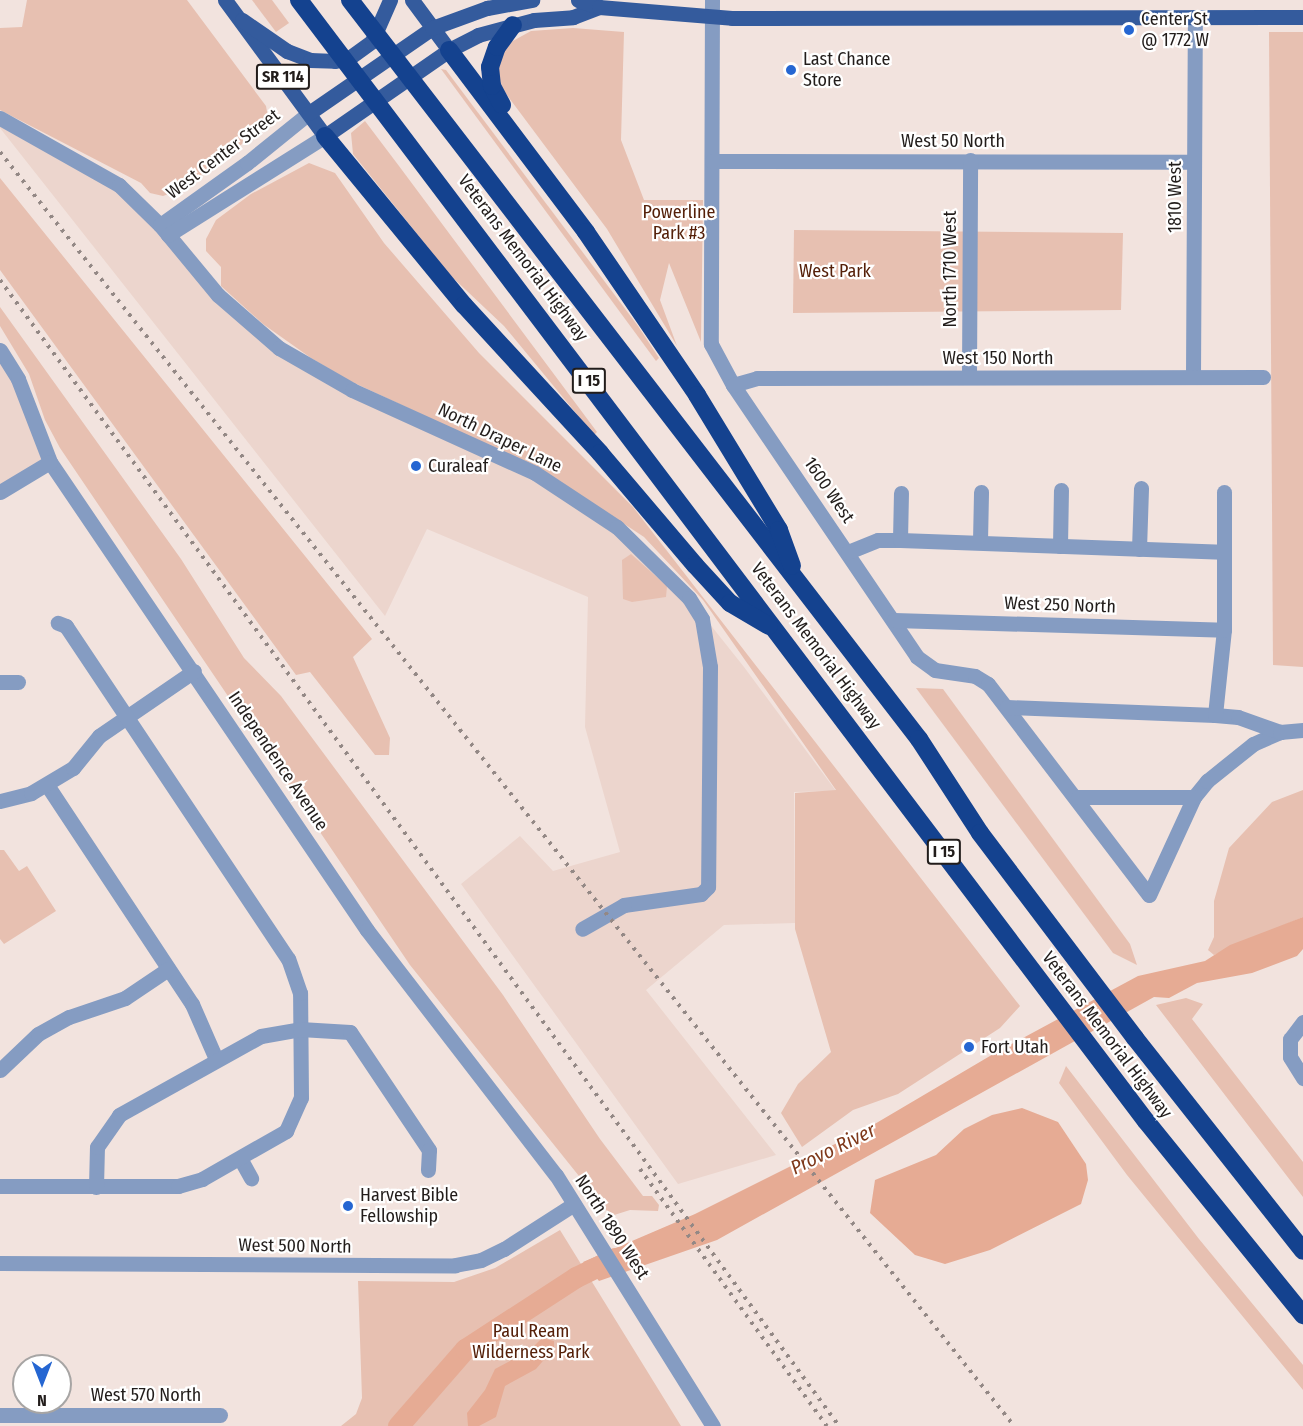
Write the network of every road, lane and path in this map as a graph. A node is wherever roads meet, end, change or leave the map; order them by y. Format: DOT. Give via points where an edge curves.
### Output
graph roads {
  1 [pos="225,0"];
  2 [pos="299,0"];
  3 [pos="350,0"];
  4 [pos="390,0"];
  5 [pos="412,0"];
  6 [pos="532,0"];
  7 [pos="578,0"];
  8 [pos="599,7"];
  9 [pos="712,7"];
  10 [pos="1195,16"];
  11 [pos="1303,17"];
  12 [pos="239,19"];
  13 [pos="513,25"];
  14 [pos="432,28"];
  15 [pos="449,50"];
  16 [pos="309,113"];
  17 [pos="0,118"];
  18 [pos="512,132"];
  19 [pos="325,135"];
  20 [pos="970,160"];
  21 [pos="712,161"];
  22 [pos="1194,162"];
  23 [pos="164,230"];
  24 [pos="0,350"];
  25 [pos="1263,376"];
  26 [pos="969,377"];
  27 [pos="1193,377"];
  28 [pos="733,385"];
  29 [pos="50,462"];
  30 [pos="1141,488"];
  31 [pos="1061,490"];
  32 [pos="0,492"];
  33 [pos="981,492"];
  34 [pos="1224,492"];
  35 [pos="900,493"];
  36 [pos="900,540"];
  37 [pos="980,541"];
  38 [pos="1060,546"];
  39 [pos="1139,549"];
  40 [pos="848,552"];
  41 [pos="1222,552"];
  42 [pos="798,582"];
  43 [pos="894,620"];
  44 [pos="58,623"];
  45 [pos="1224,630"];
  46 [pos="780,632"];
  47 [pos="194,671"];
  48 [pos="0,682"];
  49 [pos="18,682"];
  50 [pos="1007,707"];
  51 [pos="1215,715"];
  52 [pos="128,717"];
  53 [pos="1303,730"];
  54 [pos="1280,732"];
  55 [pos="47,785"];
  56 [pos="1078,797"];
  57 [pos="1194,797"];
  58 [pos="0,801"];
  59 [pos="582,929"];
  60 [pos="168,969"];
  61 [pos="1303,1022"];
  62 [pos="300,1029"];
  63 [pos="216,1059"];
  64 [pos="0,1070"];
  65 [pos="1303,1078"];
  66 [pos="241,1160"];
  67 [pos="428,1170"];
  68 [pos="556,1174"];
  69 [pos="251,1178"];
  70 [pos="0,1186"];
  71 [pos="96,1187"];
  72 [pos="574,1204"];
  73 [pos="1303,1251"];
  74 [pos="0,1263"];
  75 [pos="1303,1315"];
  76 [pos="0,1415"];
  77 [pos="220,1415"];
  78 [pos="79,1420"];
  79 [pos="713,1426"];
  1 -- 12 [label="main road, West Center Street / SR 114"];
  2 -- 46 [label="highway, Veterans Memorial Highway / I 15"];
  3 -- 42 [label="highway, Veterans Memorial Highway / I 15"];
  4 -- 12 [label="main road" via="372,41 349,58 335,61 310,60 287,51 261,30"];
  5 -- 14 [label="main road"];
  6 -- 14 [label="main road, West Center Street" via="479,10"];
  7 -- 8 [label="main road, West Center Street"];
  8 -- 9 [label="main road, West Center Street"];
  8 -- 13 [label="main road, West Center Street" via="573,17"];
  9 -- 10 [label="main road, West Center Street" via="732,18"];
  9 -- 21 [label="street, 1600 West"];
  10 -- 11 [label="main road, West Center Street"];
  10 -- 22 [label="street, 1810 West"];
  12 -- 16 [label="main road, West Center Street / SR 114"];
  13 -- 15 [label="main road, West Center Street" via="478,35"];
  13 -- 18 [label="highway" via="496,47 490,67 492,86"];
  14 -- 15 [label="main road"];
  14 -- 16 [label="main road, West Center Street"];
  15 -- 18 [label="highway"];
  15 -- 19 [label="main road, West Center Street"];
  16 -- 19 [label="main road, West Center Street / SR 114"];
  16 -- 23 [label="street, West Center Street"];
  17 -- 23 [label="street, North Draper Lane" via="103,174"];
  18 -- 42 [label="highway" via="610,266 742,465 779,530"];
  19 -- 23 [label="street, West Center Street"];
  19 -- 46 [label="highway" via="464,305 607,461 695,565 730,603"];
  20 -- 21 [label="street, West 50 North"];
  20 -- 22 [label="street, West 50 North"];
  20 -- 26 [label="street, North 1710 West"];
  21 -- 28 [label="street, 1600 West" via="711,344"];
  22 -- 27 [label="street, 1810 West"];
  23 -- 59 [label="street, North Draper Lane" via="218,294 279,348 352,390 535,473 568,494 617,527 672,579 702,619 710,667 708,887 701,894 624,905"];
  24 -- 29 [label="street, Independence Avenue" via="18,379"];
  25 -- 27 [label="street, West 150 North"];
  26 -- 27 [label="street, West 150 North"];
  26 -- 28 [label="street, West 150 North" via="757,378"];
  28 -- 40 [label="street, 1600 West"];
  29 -- 32 [label="street"];
  29 -- 47 [label="street, Independence Avenue"];
  30 -- 39 [label="street"];
  31 -- 38 [label="street"];
  33 -- 37 [label="street"];
  34 -- 41 [label="street"];
  35 -- 36 [label="street"];
  36 -- 37 [label="street"];
  36 -- 40 [label="street" via="878,540"];
  37 -- 38 [label="street"];
  38 -- 39 [label="street"];
  39 -- 41 [label="street"];
  40 -- 43 [label="street, 1600 West"];
  41 -- 45 [label="street"];
  42 -- 73 [label="highway, Veterans Memorial Highway / I 15" via="919,739 980,833 1083,970"];
  43 -- 45 [label="street, West 250 North"];
  43 -- 50 [label="street, 1600 West" via="925,665 982,679"];
  44 -- 52 [label="street" via="66,626"];
  45 -- 51 [label="street"];
  46 -- 75 [label="highway, Veterans Memorial Highway / I 15" via="1043,986"];
  47 -- 52 [label="street"];
  47 -- 68 [label="street, Independence Avenue" via="367,930"];
  48 -- 49 [label="street"];
  50 -- 51 [label="street"];
  50 -- 56 [label="street, 1600 West"];
  51 -- 54 [label="street" via="1238,717"];
  52 -- 55 [label="street" via="99,736 73,768"];
  52 -- 62 [label="street" via="288,959 300,993"];
  53 -- 54 [label="street"];
  54 -- 57 [label="street" via="1253,744 1225,764"];
  55 -- 58 [label="street"];
  55 -- 60 [label="street"];
  56 -- 57 [label="street"];
  56 -- 57 [label="street, 1600 West" via="1149,895"];
  60 -- 63 [label="street" via="202,1024"];
  60 -- 64 [label="street" via="125,998 69,1017 38,1034"];
  61 -- 65 [label="street" via="1290,1039 1290,1057"];
  62 -- 63 [label="street" via="261,1036"];
  62 -- 66 [label="street" via="299,1109 286,1131"];
  62 -- 67 [label="street" via="350,1032 429,1150"];
  63 -- 71 [label="street" via="119,1115 108,1126 98,1147"];
  66 -- 69 [label="street"];
  66 -- 71 [label="street" via="178,1186"];
  68 -- 72 [label="street, North 1890 West"];
  70 -- 71 [label="street"];
  72 -- 74 [label="street, West 500 North" via="504,1249 481,1260 455,1265"];
  72 -- 79 [label="street, North 1890 West"];
  76 -- 78 [label="street, West 570 North"];
  77 -- 78 [label="street, West 570 North"];
}
